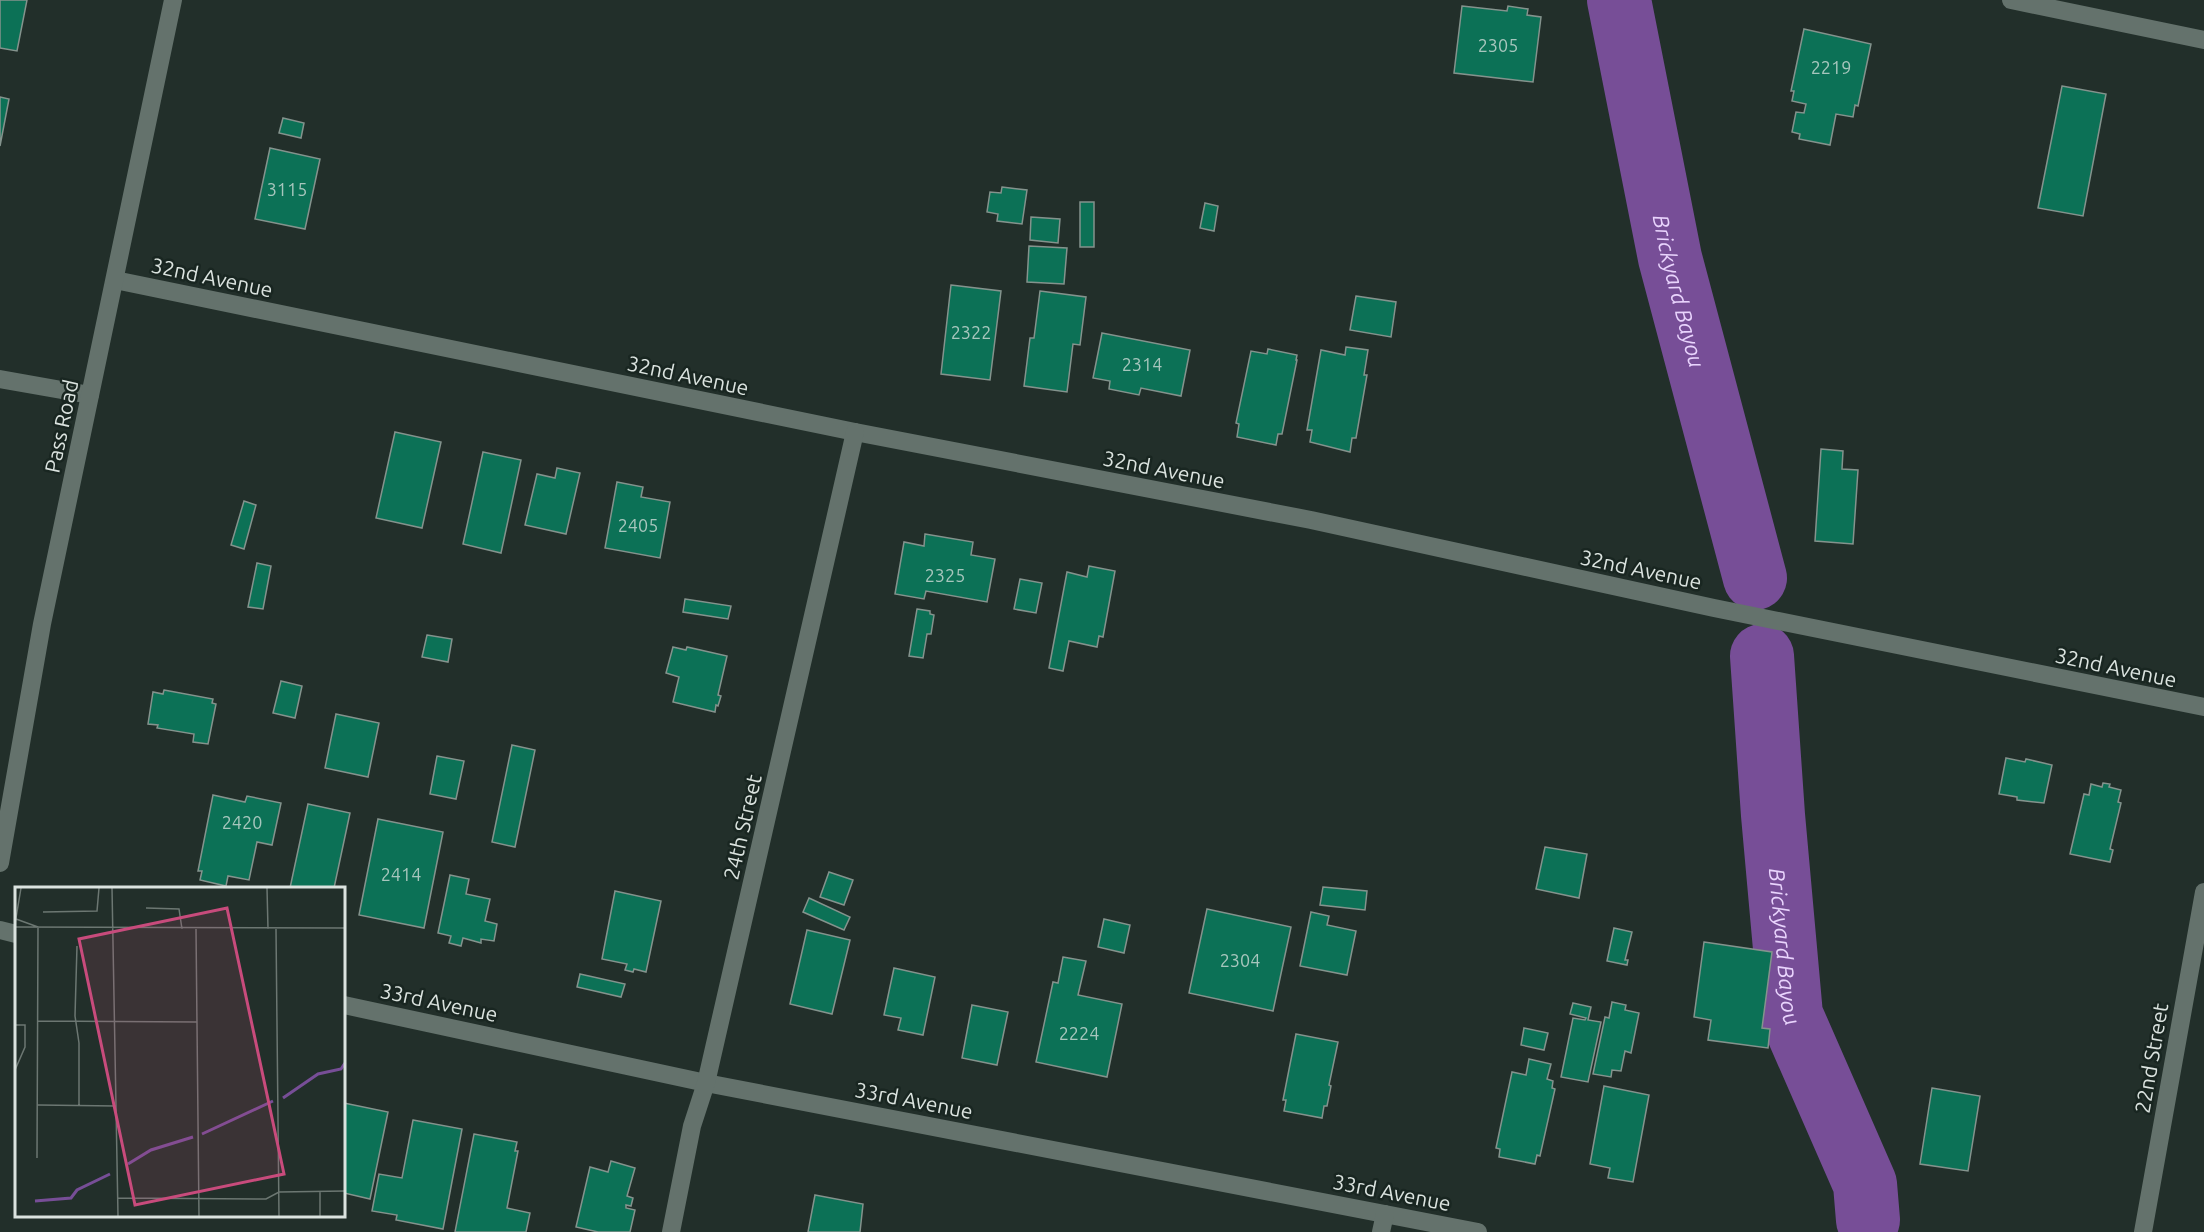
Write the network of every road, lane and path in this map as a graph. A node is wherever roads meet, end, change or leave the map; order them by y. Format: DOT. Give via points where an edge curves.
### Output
graph roads {
  1 [pos="173,0"];
  2 [pos="2011,0"];
  3 [pos="2204,40"];
  4 [pos="115,280"];
  5 [pos="0,379"];
  6 [pos="90,395"];
  7 [pos="855,432"];
  8 [pos="2204,708"];
  9 [pos="0,864"];
  10 [pos="2204,892"];
  11 [pos="0,930"];
  12 [pos="15,934"];
  13 [pos="345,1005"];
  14 [pos="706,1083"];
  15 [pos="1385,1214"];
  16 [pos="671,1232"];
  17 [pos="1381,1232"];
  18 [pos="1478,1232"];
  19 [pos="2143,1232"];
  1 -- 4 [label="street, Pass Road"];
  2 -- 3 [label="street"];
  4 -- 6 [label="street, Pass Road"];
  4 -- 7 [label="street, 32nd Avenue"];
  5 -- 6 [label="street"];
  6 -- 9 [label="street, Pass Road" via="42,624"];
  7 -- 8 [label="street, 32nd Avenue" via="1311,520 1714,608"];
  7 -- 14 [label="street, 24th Street"];
  10 -- 19 [label="street, 22nd Street"];
  11 -- 12 [label="street"];
  13 -- 14 [label="street, 33rd Avenue"];
  14 -- 15 [label="street, 33rd Avenue"];
  14 -- 16 [label="street, 24th Street" via="692,1126"];
  15 -- 17 [label="street"];
  15 -- 18 [label="street, 33rd Avenue"];
}
